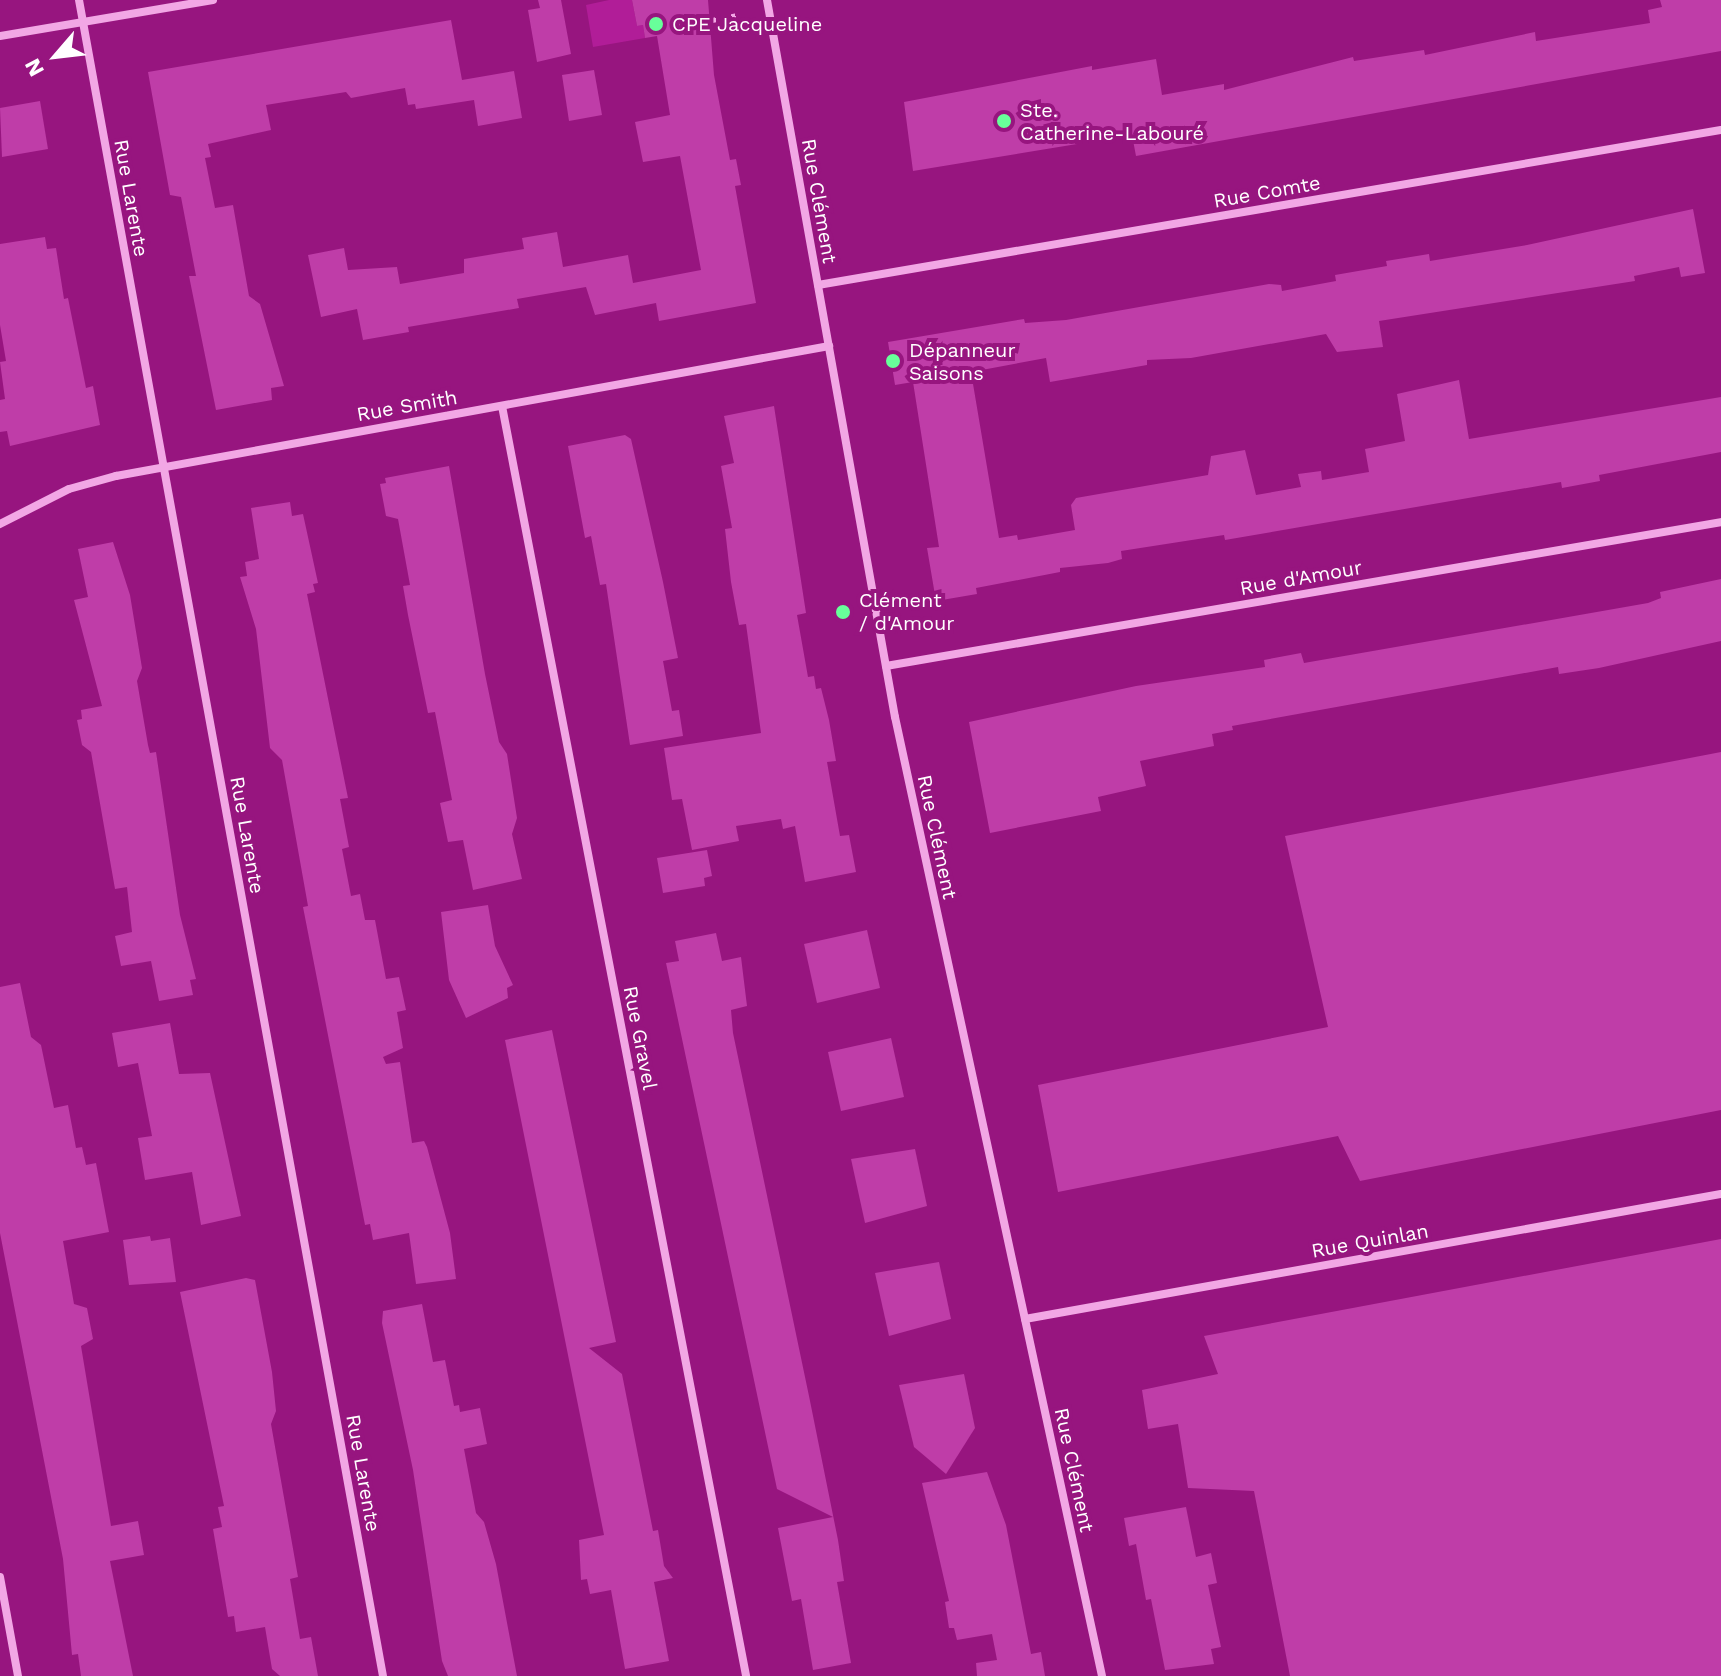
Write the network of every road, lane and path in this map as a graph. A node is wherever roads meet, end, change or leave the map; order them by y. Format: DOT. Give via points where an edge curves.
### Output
graph roads {
  1 [pos="79,0"];
  2 [pos="213,0"];
  3 [pos="767,0"];
  4 [pos="737,15"];
  5 [pos="712,20"];
  6 [pos="83,22"];
  7 [pos="0,36"];
  8 [pos="1721,130"];
  9 [pos="818,285"];
  10 [pos="829,346"];
  11 [pos="502,406"];
  12 [pos="164,466"];
  13 [pos="1721,522"];
  14 [pos="0,524"];
  15 [pos="886,666"];
  16 [pos="1721,1194"];
  17 [pos="1025,1319"];
  18 [pos="0,1577"];
  19 [pos="18,1676"];
  20 [pos="383,1676"];
  21 [pos="746,1676"];
  22 [pos="1102,1676"];
  1 -- 6 [label="street, Rue Larente"];
  2 -- 6 [label="street"];
  3 -- 9 [label="street, Rue Clément"];
  4 -- 5 [label="path"];
  6 -- 7 [label="street"];
  6 -- 12 [label="street, Rue Larente"];
  8 -- 9 [label="street, Rue Comte"];
  9 -- 10 [label="street, Rue Clément"];
  10 -- 11 [label="street, Rue Smith"];
  10 -- 15 [label="street, Rue Clément"];
  11 -- 12 [label="street, Rue Smith"];
  11 -- 21 [label="street, Rue Gravel"];
  12 -- 14 [label="street, Rue Smith" via="69,489"];
  12 -- 20 [label="street, Rue Larente"];
  13 -- 15 [label="street, Rue d'Amour"];
  15 -- 17 [label="street, Rue Clément"];
  16 -- 17 [label="street, Rue Quinlan"];
  17 -- 22 [label="street, Rue Clément"];
  18 -- 19 [label="street"];
}
